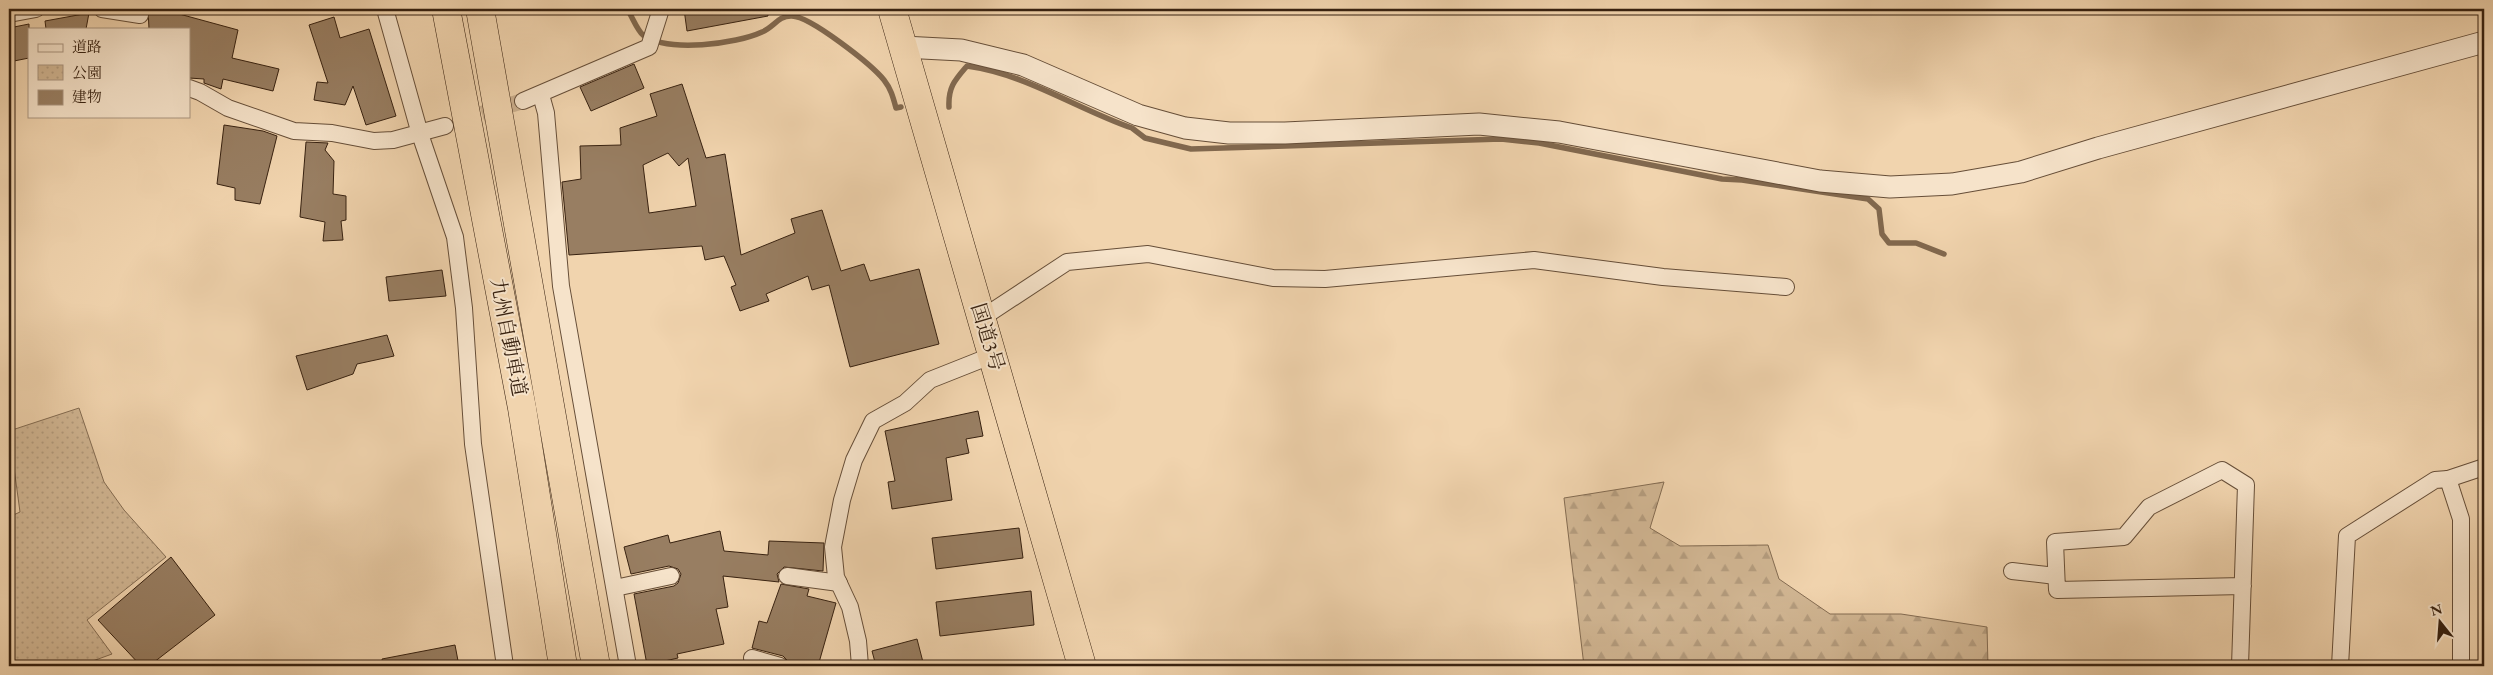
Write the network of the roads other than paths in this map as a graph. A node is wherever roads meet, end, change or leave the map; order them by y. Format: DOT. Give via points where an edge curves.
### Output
graph roads {
  1 [pos="36,9"];
  2 [pos="102,9"];
  3 [pos="385,9"];
  4 [pos="446,9"];
  5 [pos="480,9"];
  6 [pos="661,9"];
  7 [pos="892,9"];
  8 [pos="9,14"];
  9 [pos="142,17"];
  10 [pos="2484,42"];
  11 [pos="903,47"];
  12 [pos="190,88"];
  13 [pos="541,95"];
  14 [pos="523,101"];
  15 [pos="445,126"];
  16 [pos="420,134"];
  17 [pos="1786,287"];
  18 [pos="982,318"];
  19 [pos="993,355"];
  20 [pos="2484,466"];
  21 [pos="2448,479"];
  22 [pos="2012,571"];
  23 [pos="671,576"];
  24 [pos="787,576"];
  25 [pos="2056,576"];
  26 [pos="839,583"];
  27 [pos="2243,586"];
  28 [pos="615,588"];
  29 [pos="752,658"];
  30 [pos="505,666"];
  31 [pos="563,666"];
  32 [pos="596,666"];
  33 [pos="628,666"];
  34 [pos="780,666"];
  35 [pos="860,666"];
  36 [pos="1082,666"];
  37 [pos="2240,666"];
  38 [pos="2340,666"];
  39 [pos="2461,666"];
  1 -- 8 [label="street"];
  2 -- 9 [label="street"];
  3 -- 16 [label="street"];
  4 -- 31 [label="highway, 九州自動車道" via="522,408"];
  5 -- 32 [label="highway, 九州自動車道"];
  6 -- 13 [label="street" via="651,39"];
  7 -- 11 [label="highway, 国道3号"];
  10 -- 11 [label="street" via="2020,172 1952,184 1890,187 1820,181 1559,132 1479,124 1286,133 1229,133 1185,128 1138,115 1023,65 961,50"];
  11 -- 18 [label="highway, 国道3号"];
  12 -- 16 [label="street" via="228,108 294,131 332,133 374,141"];
  13 -- 14 [label="street"];
  13 -- 28 [label="street" via="546,113 561,286"];
  15 -- 16 [label="street"];
  16 -- 30 [label="street" via="456,237 474,444"];
  17 -- 18 [label="street" via="1662,277 1534,260 1325,279 1274,278 1148,254 1067,262"];
  18 -- 19 [label="highway, 国道3号"];
  19 -- 26 [label="street" via="930,380 905,403 873,421 854,460 842,500 833,547"];
  19 -- 36 [label="highway, 国道3号"];
  20 -- 21 [label="street"];
  21 -- 38 [label="street" via="2435,480 2347,536"];
  21 -- 39 [label="street" via="2462,519"];
  22 -- 25 [label="street"];
  23 -- 28 [label="street"];
  24 -- 26 [label="street"];
  25 -- 27 [label="street" via="2057,590"];
  25 -- 27 [label="street" via="2055,542 2124,537 2149,507 2222,470 2246,485"];
  26 -- 35 [label="street" via="850,607"];
  27 -- 37 [label="street"];
  28 -- 33 [label="street"];
  29 -- 34 [label="street"];
}
